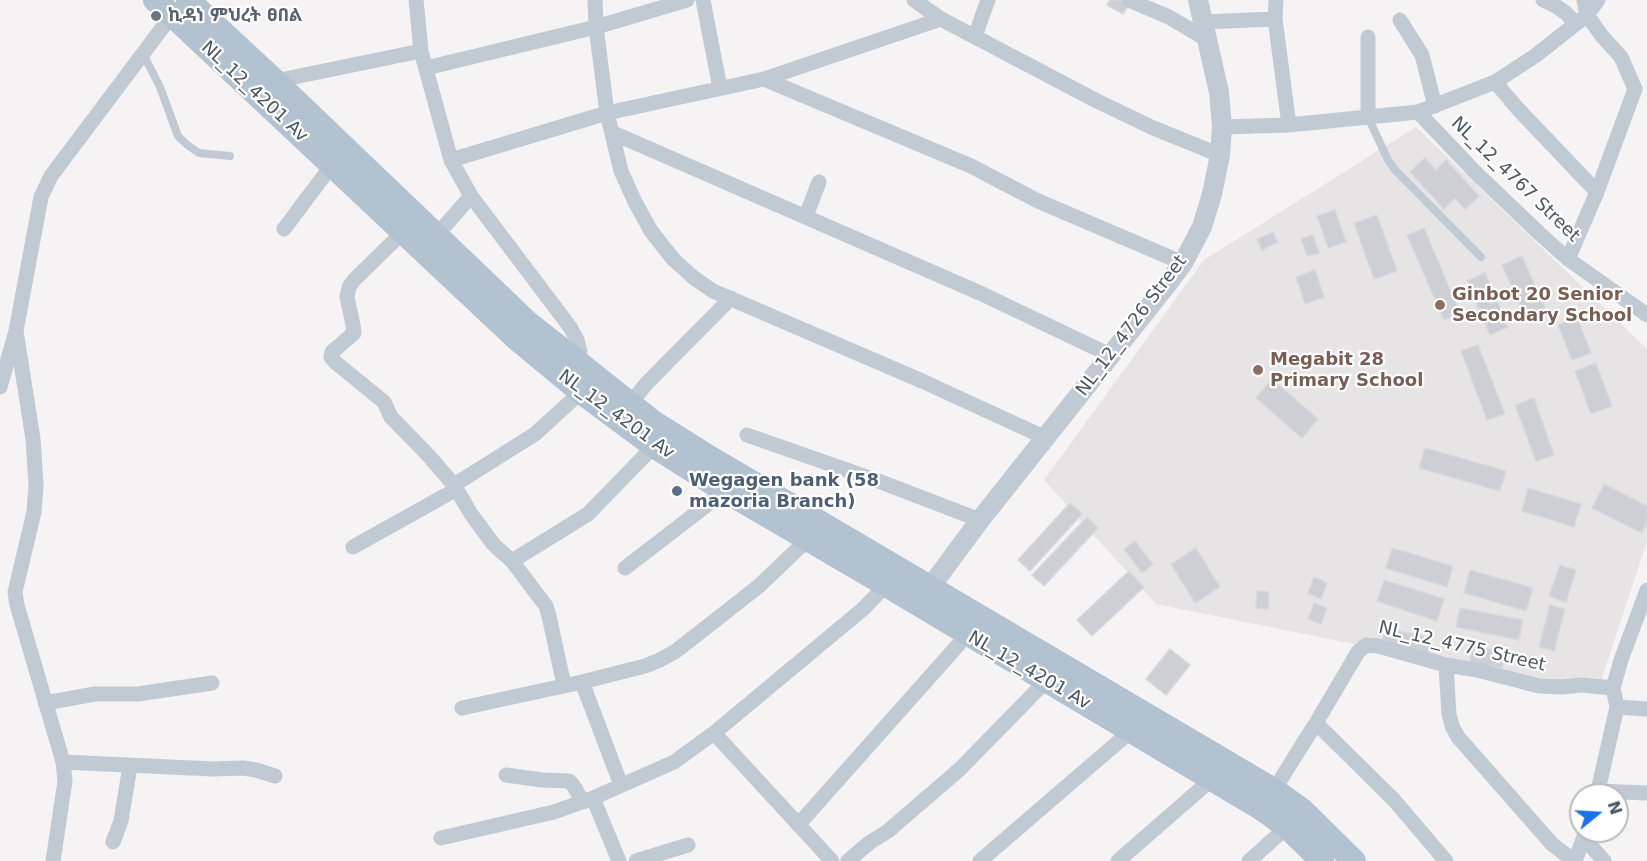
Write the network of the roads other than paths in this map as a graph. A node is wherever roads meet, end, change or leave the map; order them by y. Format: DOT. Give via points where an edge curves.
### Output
graph roads {
  1 [pos="416,0"];
  2 [pos="595,0"];
  3 [pos="687,0"];
  4 [pos="703,0"];
  5 [pos="914,0"];
  6 [pos="988,0"];
  7 [pos="1129,0"];
  8 [pos="1198,0"];
  9 [pos="1276,0"];
  10 [pos="1543,0"];
  11 [pos="1598,0"];
  12 [pos="172,5"];
  13 [pos="1582,13"];
  14 [pos="941,19"];
  15 [pos="1275,19"];
  16 [pos="1400,20"];
  17 [pos="596,27"];
  18 [pos="1205,31"];
  19 [pos="975,36"];
  20 [pos="1368,37"];
  21 [pos="421,51"];
  22 [pos="143,54"];
  23 [pos="426,68"];
  24 [pos="764,79"];
  25 [pos="275,81"];
  26 [pos="1495,82"];
  27 [pos="720,88"];
  28 [pos="1641,91"];
  29 [pos="1435,106"];
  30 [pos="1418,112"];
  31 [pos="607,113"];
  32 [pos="1368,117"];
  33 [pos="1289,125"];
  34 [pos="1222,127"];
  35 [pos="613,133"];
  36 [pos="1220,155"];
  37 [pos="230,156"];
  38 [pos="451,160"];
  39 [pos="332,165"];
  40 [pos="819,182"];
  41 [pos="1597,192"];
  42 [pos="471,196"];
  43 [pos="806,216"];
  44 [pos="284,229"];
  45 [pos="403,232"];
  46 [pos="436,236"];
  47 [pos="1481,257"];
  48 [pos="1568,258"];
  49 [pos="1183,263"];
  50 [pos="731,298"];
  51 [pos="1647,315"];
  52 [pos="16,331"];
  53 [pos="1110,355"];
  54 [pos="578,363"];
  55 [pos="0,387"];
  56 [pos="581,392"];
  57 [pos="630,404"];
  58 [pos="747,435"];
  59 [pos="1046,438"];
  60 [pos="654,446"];
  61 [pos="455,487"];
  62 [pos="725,492"];
  63 [pos="980,520"];
  64 [pos="807,540"];
  65 [pos="353,547"];
  66 [pos="512,561"];
  67 [pos="626,568"];
  68 [pos="886,585"];
  69 [pos="1647,590"];
  70 [pos="924,596"];
  71 [pos="967,634"];
  72 [pos="1446,665"];
  73 [pos="1046,681"];
  74 [pos="582,682"];
  75 [pos="212,683"];
  76 [pos="564,685"];
  77 [pos="1613,688"];
  78 [pos="45,703"];
  79 [pos="1617,707"];
  80 [pos="462,708"];
  81 [pos="1647,709"];
  82 [pos="1316,723"];
  83 [pos="1131,731"];
  84 [pos="714,733"];
  85 [pos="63,762"];
  86 [pos="130,766"];
  87 [pos="506,775"];
  88 [pos="275,776"];
  89 [pos="1212,780"];
  90 [pos="1600,783"];
  91 [pos="621,785"];
  92 [pos="1274,790"];
  93 [pos="1629,793"];
  94 [pos="1647,793"];
  95 [pos="588,800"];
  96 [pos="798,825"];
  97 [pos="1287,827"];
  98 [pos="441,838"];
  99 [pos="113,842"];
  100 [pos="1582,843"];
  101 [pos="1591,843"];
  102 [pos="688,846"];
  103 [pos="53,861"];
  104 [pos="619,861"];
  105 [pos="636,861"];
  106 [pos="832,861"];
  107 [pos="848,861"];
  108 [pos="980,861"];
  109 [pos="1118,861"];
  110 [pos="1249,861"];
  111 [pos="1322,861"];
  112 [pos="1354,861"];
  113 [pos="1446,861"];
  114 [pos="1575,861"];
  115 [pos="1604,861"];
  1 -- 21 [label="street"];
  2 -- 17 [label="street"];
  3 -- 17 [label="street"];
  4 -- 27 [label="street"];
  5 -- 14 [label="street"];
  6 -- 19 [label="street"];
  7 -- 18 [label="street"];
  8 -- 18 [label="street, NL_12_4726 Street"];
  9 -- 15 [label="street"];
  10 -- 13 [label="street" via="1566,13"];
  11 -- 13 [label="street"];
  12 -- 22 [label="street"];
  12 -- 25 [label="main road, NL_12_4201 Av"];
  12 -- 39 [label="main road, NL_12_4201 Av"];
  13 -- 26 [label="street" via="1535,56"];
  13 -- 28 [label="street" via="1621,57"];
  14 -- 19 [label="street"];
  14 -- 24 [label="street"];
  15 -- 18 [label="street"];
  15 -- 33 [label="street"];
  16 -- 29 [label="street" via="1422,55"];
  17 -- 23 [label="street"];
  17 -- 31 [label="street"];
  18 -- 34 [label="street, NL_12_4726 Street" via="1219,92"];
  19 -- 36 [label="street" via="1095,100"];
  20 -- 32 [label="street"];
  21 -- 23 [label="street"];
  21 -- 25 [label="street"];
  22 -- 37 [label="lane" via="178,136 199,153"];
  22 -- 52 [label="street" via="51,176 41,197"];
  23 -- 38 [label="street"];
  24 -- 27 [label="street"];
  24 -- 49 [label="street" via="971,166 1038,201"];
  25 -- 46 [label="main road, NL_12_4201 Av"];
  26 -- 29 [label="street"];
  26 -- 41 [label="street"];
  27 -- 31 [label="street"];
  28 -- 41 [label="street"];
  29 -- 30 [label="street"];
  30 -- 32 [label="street"];
  30 -- 48 [label="street, NL_12_4767 Street" via="1476,174"];
  31 -- 35 [label="street"];
  31 -- 38 [label="street"];
  32 -- 33 [label="street"];
  32 -- 47 [label="lane" via="1395,170"];
  33 -- 34 [label="street"];
  34 -- 36 [label="street, NL_12_4726 Street"];
  35 -- 43 [label="street"];
  35 -- 50 [label="street" via="621,171 651,231 694,279"];
  36 -- 49 [label="street, NL_12_4726 Street" via="1202,227"];
  38 -- 42 [label="street"];
  39 -- 44 [label="street"];
  39 -- 45 [label="main road, NL_12_4201 Av"];
  40 -- 43 [label="street"];
  41 -- 48 [label="street"];
  42 -- 46 [label="street"];
  42 -- 54 [label="street" via="570,327 580,352"];
  43 -- 53 [label="street"];
  45 -- 56 [label="main road, NL_12_4201 Av" via="517,339"];
  45 -- 61 [label="street" via="349,288 346,297 354,333 331,357 384,402 391,417"];
  46 -- 54 [label="main road, NL_12_4201 Av" via="527,322"];
  48 -- 51 [label="street, NL_12_4767 Street"];
  49 -- 53 [label="street, NL_12_4726 Street"];
  50 -- 57 [label="street"];
  50 -- 59 [label="street"];
  52 -- 55 [label="street"];
  52 -- 78 [label="street" via="36,484 34,512 15,592"];
  53 -- 59 [label="street, NL_12_4726 Street"];
  54 -- 57 [label="main road, NL_12_4201 Av"];
  56 -- 60 [label="main road, NL_12_4201 Av"];
  56 -- 61 [label="street" via="535,434"];
  57 -- 70 [label="main road, NL_12_4201 Av"];
  58 -- 63 [label="street"];
  59 -- 63 [label="street, NL_12_4726 Street"];
  60 -- 62 [label="main road, NL_12_4201 Av"];
  60 -- 66 [label="street" via="588,514"];
  61 -- 65 [label="street"];
  61 -- 66 [label="street" via="483,531"];
  62 -- 64 [label="main road, NL_12_4201 Av"];
  62 -- 67 [label="street"];
  63 -- 70 [label="street, NL_12_4726 Street"];
  64 -- 68 [label="main road, NL_12_4201 Av"];
  64 -- 74 [label="street" via="759,586 676,651 645,666"];
  66 -- 76 [label="street" via="546,606"];
  68 -- 70 [label="main road, NL_12_4201 Av"];
  68 -- 84 [label="street" via="863,609"];
  69 -- 77 [label="street"];
  70 -- 71 [label="main road, NL_12_4201 Av"];
  70 -- 92 [label="main road, NL_12_4201 Av"];
  71 -- 73 [label="main road, NL_12_4201 Av"];
  71 -- 96 [label="street"];
  72 -- 77 [label="street, NL_12_4775 Street" via="1539,686"];
  72 -- 82 [label="street, NL_12_4775 Street" via="1366,645"];
  72 -- 114 [label="street" via="1449,714 1458,737 1552,844"];
  73 -- 83 [label="main road, NL_12_4201 Av"];
  73 -- 107 [label="street" via="960,769"];
  74 -- 76 [label="street"];
  74 -- 91 [label="street"];
  75 -- 78 [label="street"];
  76 -- 80 [label="street"];
  77 -- 79 [label="street"];
  78 -- 85 [label="street"];
  79 -- 81 [label="street"];
  79 -- 90 [label="street"];
  82 -- 92 [label="street, NL_12_4775 Street"];
  82 -- 113 [label="street" via="1394,800"];
  83 -- 89 [label="main road, NL_12_4201 Av"];
  83 -- 108 [label="street"];
  84 -- 91 [label="street" via="674,762"];
  84 -- 96 [label="street"];
  85 -- 86 [label="street"];
  85 -- 103 [label="street" via="65,781"];
  86 -- 88 [label="street" via="243,768"];
  86 -- 99 [label="street" via="121,821"];
  87 -- 95 [label="street" via="569,781"];
  89 -- 97 [label="main road, NL_12_4201 Av"];
  89 -- 109 [label="street"];
  91 -- 95 [label="street"];
  92 -- 112 [label="main road, NL_12_4201 Av" via="1302,810"];
  93 -- 94 [label="street"];
  95 -- 98 [label="street" via="555,812"];
  95 -- 104 [label="street"];
  96 -- 106 [label="street"];
  97 -- 110 [label="street"];
  97 -- 111 [label="main road, NL_12_4201 Av"];
  100 -- 114 [label="street"];
  101 -- 115 [label="street"];
  102 -- 105 [label="street"];
}
